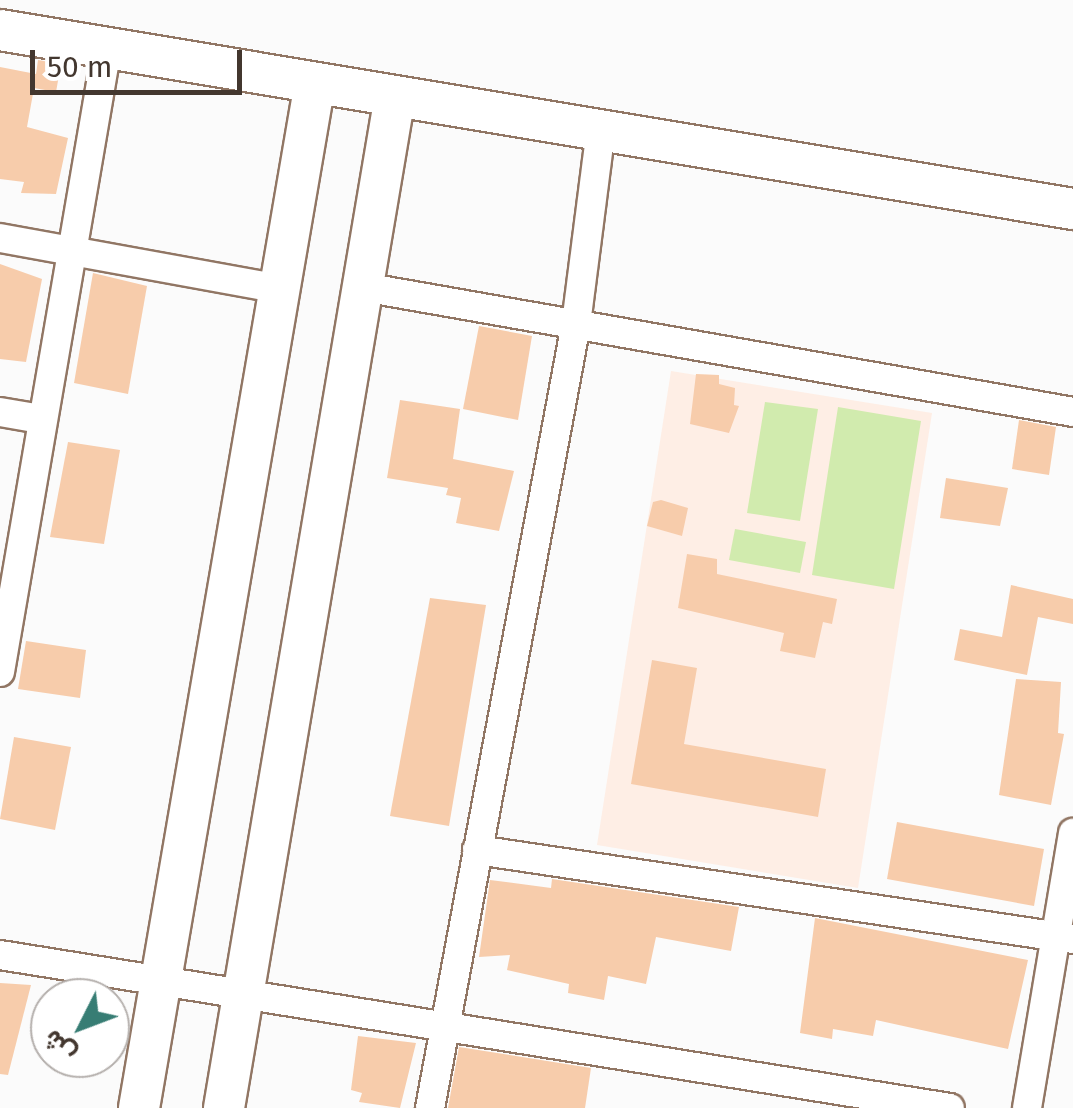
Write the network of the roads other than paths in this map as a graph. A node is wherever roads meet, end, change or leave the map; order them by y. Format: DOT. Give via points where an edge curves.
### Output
graph roads {
  1 [pos="0,30"];
  2 [pos="107,48"];
  3 [pos="315,82"];
  4 [pos="395,96"];
  5 [pos="602,130"];
  6 [pos="1073,209"];
  7 [pos="0,238"];
  8 [pos="68,251"];
  9 [pos="363,286"];
  10 [pos="280,289"];
  11 [pos="576,324"];
  12 [pos="0,412"];
  13 [pos="1073,412"];
  14 [pos="40,419"];
  15 [pos="0,672"];
  16 [pos="1073,834"];
  17 [pos="477,850"];
  18 [pos="1064,937"];
  19 [pos="0,955"];
  20 [pos="161,980"];
  21 [pos="244,994"];
  22 [pos="443,1028"];
  23 [pos="139,1108"];
  24 [pos="224,1108"];
  25 [pos="430,1108"];
  26 [pos="950,1108"];
  27 [pos="1027,1108"];
  1 -- 2 [label="street"];
  2 -- 3 [label="street"];
  2 -- 8 [label="street"];
  3 -- 4 [label="street"];
  3 -- 10 [label="street"];
  4 -- 5 [label="street"];
  4 -- 9 [label="street"];
  5 -- 6 [label="street"];
  5 -- 11 [label="street"];
  7 -- 8 [label="street"];
  8 -- 10 [label="street"];
  8 -- 14 [label="street"];
  9 -- 11 [label="street"];
  9 -- 21 [label="street"];
  10 -- 20 [label="street"];
  11 -- 13 [label="street"];
  11 -- 17 [label="street"];
  12 -- 14 [label="street"];
  14 -- 15 [label="street"];
  16 -- 18 [label="street"];
  17 -- 18 [label="street"];
  17 -- 22 [label="street"];
  18 -- 27 [label="street"];
  19 -- 20 [label="street"];
  20 -- 21 [label="street"];
  20 -- 23 [label="street"];
  21 -- 22 [label="street"];
  21 -- 24 [label="street"];
  22 -- 25 [label="street"];
  22 -- 26 [label="street"];
}
